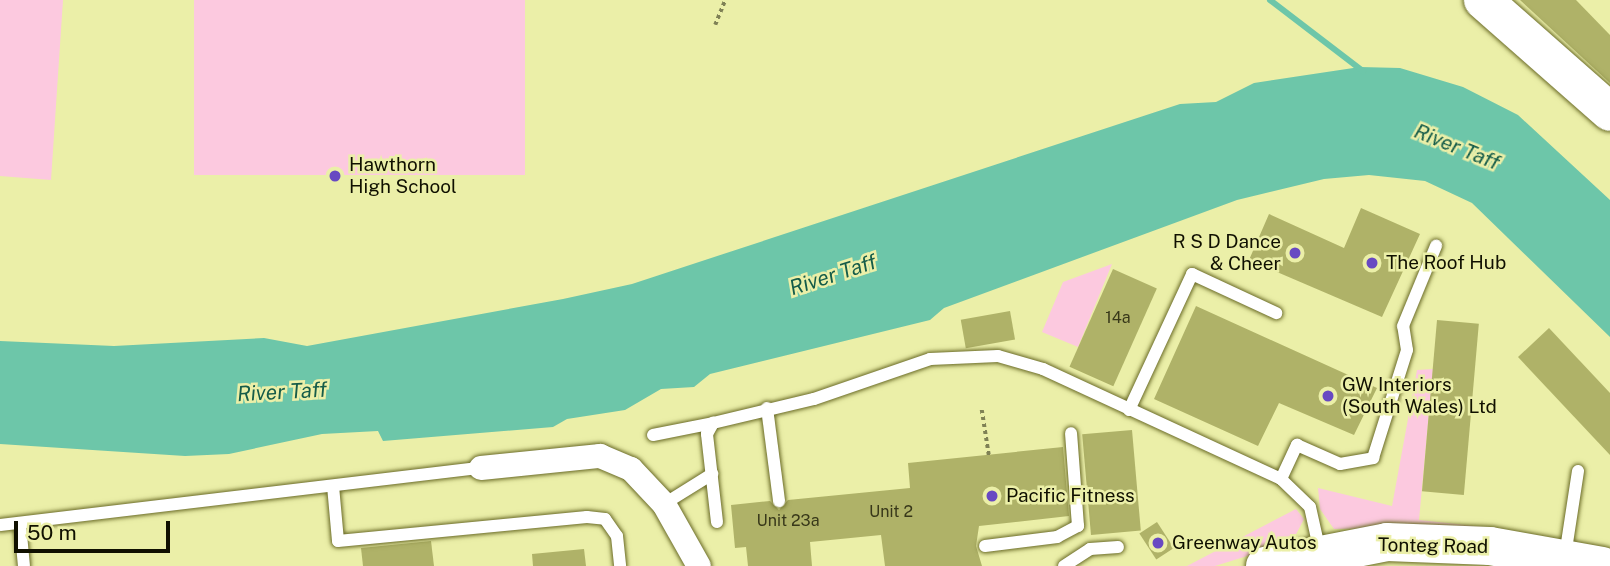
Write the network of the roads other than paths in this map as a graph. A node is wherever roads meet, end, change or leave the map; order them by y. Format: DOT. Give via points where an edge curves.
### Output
graph roads {
  1 [pos="1483,0"];
  2 [pos="1610,112"];
  3 [pos="1436,246"];
  4 [pos="1276,313"];
  5 [pos="766,408"];
  6 [pos="1129,410"];
  7 [pos="713,423"];
  8 [pos="1071,433"];
  9 [pos="653,435"];
  10 [pos="481,468"];
  11 [pos="1578,471"];
  12 [pos="712,474"];
  13 [pos="1281,479"];
  14 [pos="333,486"];
  15 [pos="779,501"];
  16 [pos="664,505"];
  17 [pos="717,522"];
  18 [pos="20,524"];
  19 [pos="0,525"];
  20 [pos="985,546"];
  21 [pos="1118,547"];
  22 [pos="1320,552"];
  23 [pos="1565,556"];
  24 [pos="24,566"];
  25 [pos="620,566"];
  26 [pos="699,566"];
  27 [pos="1064,566"];
  28 [pos="1265,566"];
  29 [pos="1602,566"];
  1 -- 2 [label="main road"];
  3 -- 13 [label="lane" via="1403,326 1407,350 1373,458 1340,464 1297,445"];
  4 -- 6 [label="lane" via="1192,274"];
  5 -- 6 [label="lane" via="831,394 894,367 960,355 1022,361"];
  5 -- 7 [label="lane"];
  5 -- 15 [label="lane"];
  6 -- 13 [label="lane"];
  7 -- 9 [label="lane"];
  7 -- 12 [label="lane" via="707,434"];
  8 -- 20 [label="lane" via="1078,526 1057,537"];
  10 -- 14 [label="lane"];
  10 -- 16 [label="street" via="600,456 632,469"];
  11 -- 23 [label="lane"];
  12 -- 16 [label="lane"];
  12 -- 17 [label="lane"];
  13 -- 22 [label="lane" via="1310,507"];
  14 -- 18 [label="lane"];
  14 -- 25 [label="lane" via="338,541 587,517 604,519 617,536"];
  16 -- 26 [label="street"];
  18 -- 19 [label="lane"];
  18 -- 24 [label="lane"];
  21 -- 27 [label="lane" via="1090,549"];
  22 -- 23 [label="main road, Tonteg Road" via="1387,541"];
  22 -- 28 [label="main road, Tonteg Road"];
  23 -- 29 [label="main road, Tonteg Road"];
}
